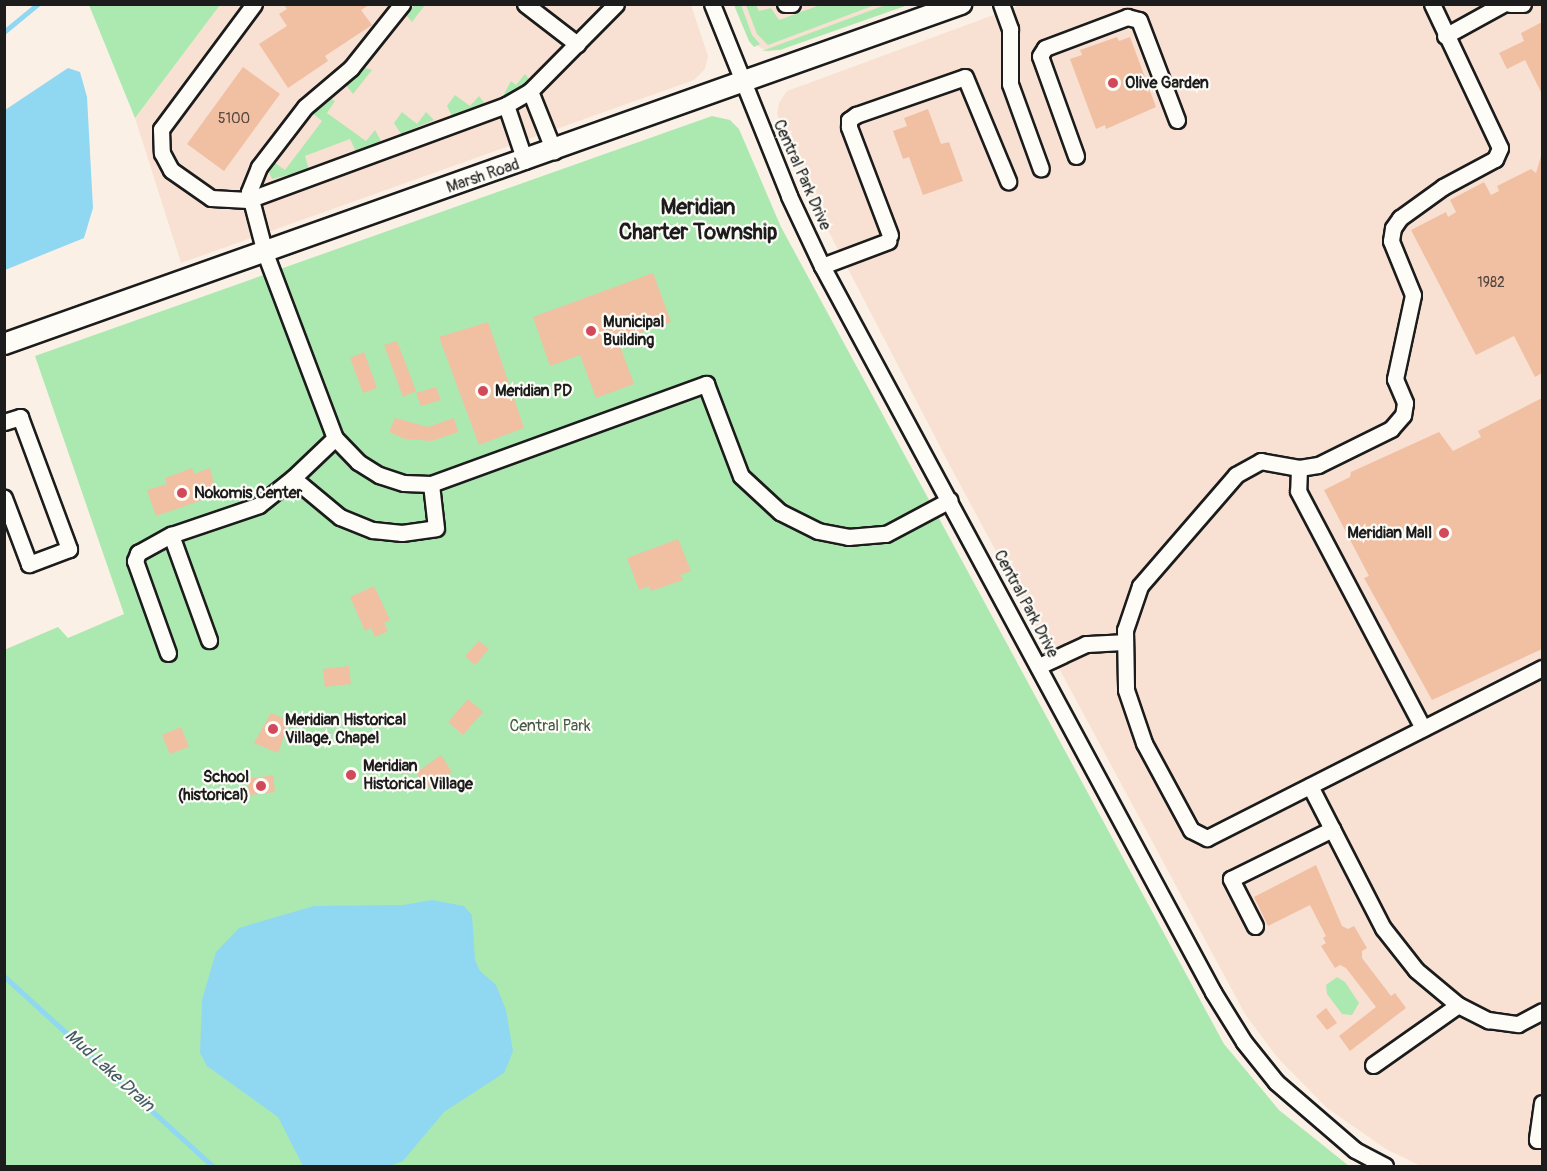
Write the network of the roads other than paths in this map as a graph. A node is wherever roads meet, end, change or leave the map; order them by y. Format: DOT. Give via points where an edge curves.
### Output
graph roads {
  1 [pos="254,4"];
  2 [pos="402,4"];
  3 [pos="525,4"];
  4 [pos="616,4"];
  5 [pos="712,4"];
  6 [pos="785,4"];
  7 [pos="792,4"];
  8 [pos="961,4"];
  9 [pos="1001,4"];
  10 [pos="1432,4"];
  11 [pos="1503,4"];
  12 [pos="1510,4"];
  13 [pos="1523,4"];
  14 [pos="1445,36"];
  15 [pos="577,44"];
  16 [pos="743,84"];
  17 [pos="530,91"];
  18 [pos="506,105"];
  19 [pos="1177,120"];
  20 [pos="554,151"];
  21 [pos="1076,156"];
  22 [pos="525,162"];
  23 [pos="1041,169"];
  24 [pos="1008,181"];
  25 [pos="248,200"];
  26 [pos="265,254"];
  27 [pos="822,266"];
  28 [pos="4,344"];
  29 [pos="4,422"];
  30 [pos="335,438"];
  31 [pos="1299,468"];
  32 [pos="293,478"];
  33 [pos="431,484"];
  34 [pos="4,498"];
  35 [pos="950,500"];
  36 [pos="171,535"];
  37 [pos="209,640"];
  38 [pos="1124,642"];
  39 [pos="168,653"];
  40 [pos="1039,666"];
  41 [pos="1542,668"];
  42 [pos="1423,728"];
  43 [pos="1310,786"];
  44 [pos="1332,829"];
  45 [pos="1255,926"];
  46 [pos="1458,1005"];
  47 [pos="1542,1011"];
  48 [pos="1373,1065"];
  49 [pos="1542,1103"];
  50 [pos="1542,1140"];
  51 [pos="1385,1167"];
  1 -- 25 [label="street" via="164,122 160,136 165,162 178,177 212,198"];
  2 -- 25 [label="street" via="351,68 305,107 254,175"];
  3 -- 15 [label="street"];
  4 -- 15 [label="street"];
  5 -- 16 [label="street, Central Park Drive"];
  6 -- 7 [label="street"];
  8 -- 16 [label="main road, Marsh Road"];
  9 -- 23 [label="street" via="1010,29 1010,84"];
  10 -- 14 [label="street"];
  11 -- 14 [label="street"];
  12 -- 13 [label="street"];
  14 -- 31 [label="street" via="1500,144 1499,152 1495,159 1415,206 1392,228 1391,241 1413,295 1395,378 1405,403 1400,421 1327,462"];
  15 -- 17 [label="street"];
  16 -- 20 [label="main road, Marsh Road"];
  16 -- 27 [label="street, Central Park Drive"];
  17 -- 18 [label="street"];
  17 -- 20 [label="street"];
  18 -- 22 [label="street"];
  18 -- 25 [label="street"];
  19 -- 21 [label="street" via="1139,20 1127,17 1045,48 1040,56"];
  20 -- 22 [label="main road, Marsh Road"];
  22 -- 26 [label="main road, Marsh Road"];
  24 -- 27 [label="street" via="965,77 856,115 849,120 849,127 889,238"];
  25 -- 26 [label="street"];
  26 -- 28 [label="main road, Marsh Road"];
  26 -- 30 [label="street"];
  27 -- 35 [label="street, Central Park Drive"];
  29 -- 34 [label="street" via="20,417 69,549 29,564"];
  30 -- 32 [label="street"];
  30 -- 33 [label="street" via="357,462 378,475 404,483"];
  31 -- 38 [label="street" via="1261,461 1236,475 1148,572 1133,601"];
  31 -- 42 [label="street" via="1298,491"];
  32 -- 33 [label="street" via="340,517 372,530 402,533 436,528"];
  32 -- 36 [label="street" via="259,505"];
  33 -- 35 [label="street" via="706,384 741,476 780,512 818,531 848,537 886,534"];
  35 -- 40 [label="street, Central Park Drive"];
  36 -- 37 [label="street"];
  36 -- 39 [label="street" via="144,546 135,561"];
  38 -- 40 [label="street" via="1086,644"];
  38 -- 43 [label="street" via="1126,690 1136,725 1195,834 1212,837"];
  40 -- 51 [label="street, Central Park Drive" via="1244,1042 1275,1082 1316,1120"];
  41 -- 42 [label="street"];
  42 -- 43 [label="street"];
  43 -- 44 [label="street"];
  44 -- 45 [label="street" via="1231,879"];
  44 -- 46 [label="street" via="1389,937 1416,970"];
  46 -- 47 [label="street" via="1488,1020 1508,1024"];
  46 -- 48 [label="street"];
  49 -- 50 [label="street" via="1537,1140"];
}
